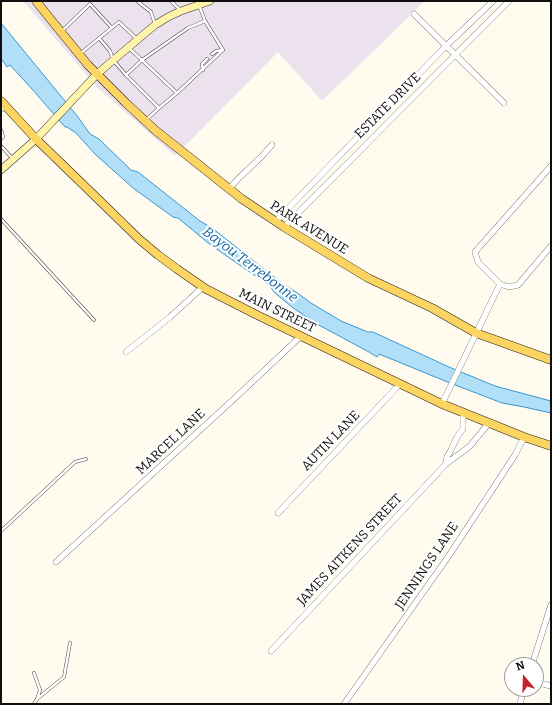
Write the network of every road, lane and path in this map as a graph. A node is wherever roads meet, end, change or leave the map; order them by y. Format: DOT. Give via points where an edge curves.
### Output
graph roads {
  1 [pos="137,1"];
  2 [pos="171,1"];
  3 [pos="210,1"];
  4 [pos="493,1"];
  5 [pos="509,1"];
  6 [pos="40,2"];
  7 [pos="199,5"];
  8 [pos="181,11"];
  9 [pos="414,14"];
  10 [pos="205,21"];
  11 [pos="155,25"];
  12 [pos="112,28"];
  13 [pos="61,32"];
  14 [pos="99,38"];
  15 [pos="137,40"];
  16 [pos="446,46"];
  17 [pos="128,47"];
  18 [pos="223,50"];
  19 [pos="80,54"];
  20 [pos="212,54"];
  21 [pos="455,55"];
  22 [pos="207,59"];
  23 [pos="113,60"];
  24 [pos="142,60"];
  25 [pos="203,70"];
  26 [pos="97,74"];
  27 [pos="126,75"];
  28 [pos="177,93"];
  29 [pos="504,103"];
  30 [pos="3,106"];
  31 [pos="159,108"];
  32 [pos="145,120"];
  33 [pos="1,130"];
  34 [pos="34,137"];
  35 [pos="1,139"];
  36 [pos="272,145"];
  37 [pos="1,146"];
  38 [pos="13,159"];
  39 [pos="551,166"];
  40 [pos="1,170"];
  41 [pos="229,189"];
  42 [pos="1,219"];
  43 [pos="275,222"];
  44 [pos="284,227"];
  45 [pos="551,246"];
  46 [pos="500,284"];
  47 [pos="203,287"];
  48 [pos="94,320"];
  49 [pos="476,333"];
  50 [pos="300,337"];
  51 [pos="126,352"];
  52 [pos="551,360"];
  53 [pos="400,384"];
  54 [pos="442,404"];
  55 [pos="463,413"];
  56 [pos="489,423"];
  57 [pos="524,437"];
  58 [pos="551,446"];
  59 [pos="86,459"];
  60 [pos="446,464"];
  61 [pos="278,513"];
  62 [pos="1,531"];
  63 [pos="56,562"];
  64 [pos="550,610"];
  65 [pos="70,643"];
  66 [pos="271,651"];
  67 [pos="535,657"];
  68 [pos="34,674"];
  69 [pos="37,699"];
  70 [pos="34,704"];
  71 [pos="344,704"];
  1 -- 11 [label="lane" via="151,12"];
  2 -- 8 [label="lane"];
  3 -- 7 [label="main road"];
  4 -- 16 [label="street, ESTATE DRIVE"];
  5 -- 21 [label="street, ESTATE DRIVE"];
  6 -- 13 [label="main road, PARK AVENUE"];
  7 -- 8 [label="main road"];
  7 -- 10 [label="lane"];
  8 -- 11 [label="main road"];
  9 -- 16 [label="street"];
  10 -- 18 [label="lane"];
  10 -- 24 [label="lane" via="188,28"];
  11 -- 15 [label="main road"];
  12 -- 13 [label="lane" via="90,4"];
  12 -- 14 [label="lane"];
  12 -- 15 [label="lane" via="119,22"];
  13 -- 19 [label="main road, PARK AVENUE"];
  14 -- 19 [label="lane"];
  14 -- 23 [label="lane"];
  15 -- 17 [label="main road"];
  16 -- 21 [label="street"];
  16 -- 43 [label="street, ESTATE DRIVE"];
  17 -- 23 [label="main road"];
  17 -- 24 [label="lane"];
  18 -- 20 [label="lane" via="216,50"];
  18 -- 25 [label="lane"];
  19 -- 26 [label="main road, PARK AVENUE"];
  21 -- 29 [label="street"];
  21 -- 44 [label="street, ESTATE DRIVE"];
  22 -- 25 [label="lane" via="202,64"];
  23 -- 26 [label="main road"];
  23 -- 27 [label="lane"];
  24 -- 27 [label="lane"];
  24 -- 28 [label="lane"];
  25 -- 28 [label="lane"];
  26 -- 32 [label="main road, PARK AVENUE"];
  26 -- 34 [label="main road" via="45,129"];
  27 -- 31 [label="lane"];
  28 -- 31 [label="lane"];
  30 -- 34 [label="main road, MAIN STREET"];
  31 -- 32 [label="lane"];
  32 -- 41 [label="main road, PARK AVENUE"];
  33 -- 35 [label="lane"];
  34 -- 38 [label="main road"];
  34 -- 47 [label="main road, MAIN STREET" via="158,255"];
  36 -- 41 [label="street"];
  37 -- 38 [label="lane"];
  38 -- 40 [label="main road"];
  39 -- 46 [label="street" via="475,252 478,262"];
  41 -- 43 [label="main road, PARK AVENUE"];
  42 -- 48 [label="lane"];
  43 -- 44 [label="main road, PARK AVENUE"];
  44 -- 49 [label="main road, PARK AVENUE" via="368,278 432,308"];
  45 -- 46 [label="street" via="518,285 509,287"];
  46 -- 49 [label="street"];
  47 -- 50 [label="main road, MAIN STREET"];
  47 -- 51 [label="street"];
  49 -- 52 [label="main road, PARK AVENUE"];
  49 -- 54 [label="street"];
  50 -- 53 [label="main road, MAIN STREET"];
  50 -- 63 [label="street, MARCEL LANE"];
  53 -- 54 [label="main road, MAIN STREET"];
  53 -- 61 [label="street, AUTIN LANE"];
  54 -- 55 [label="main road, MAIN STREET"];
  55 -- 56 [label="main road, MAIN STREET"];
  55 -- 60 [label="street, JAMES AITKENS STREET" via="463,429 447,457"];
  56 -- 57 [label="main road, MAIN STREET"];
  56 -- 60 [label="street, JAMES AITKENS STREET" via="470,446"];
  57 -- 58 [label="main road, MAIN STREET"];
  57 -- 71 [label="street, JENNINGS LANE" via="515,455 448,557"];
  59 -- 62 [label="lane" via="75,462"];
  60 -- 66 [label="street, JAMES AITKENS STREET"];
  64 -- 67 [label="street"];
  65 -- 69 [label="lane" via="64,677"];
  68 -- 69 [label="lane" via="40,690"];
  69 -- 70 [label="lane"];
}
